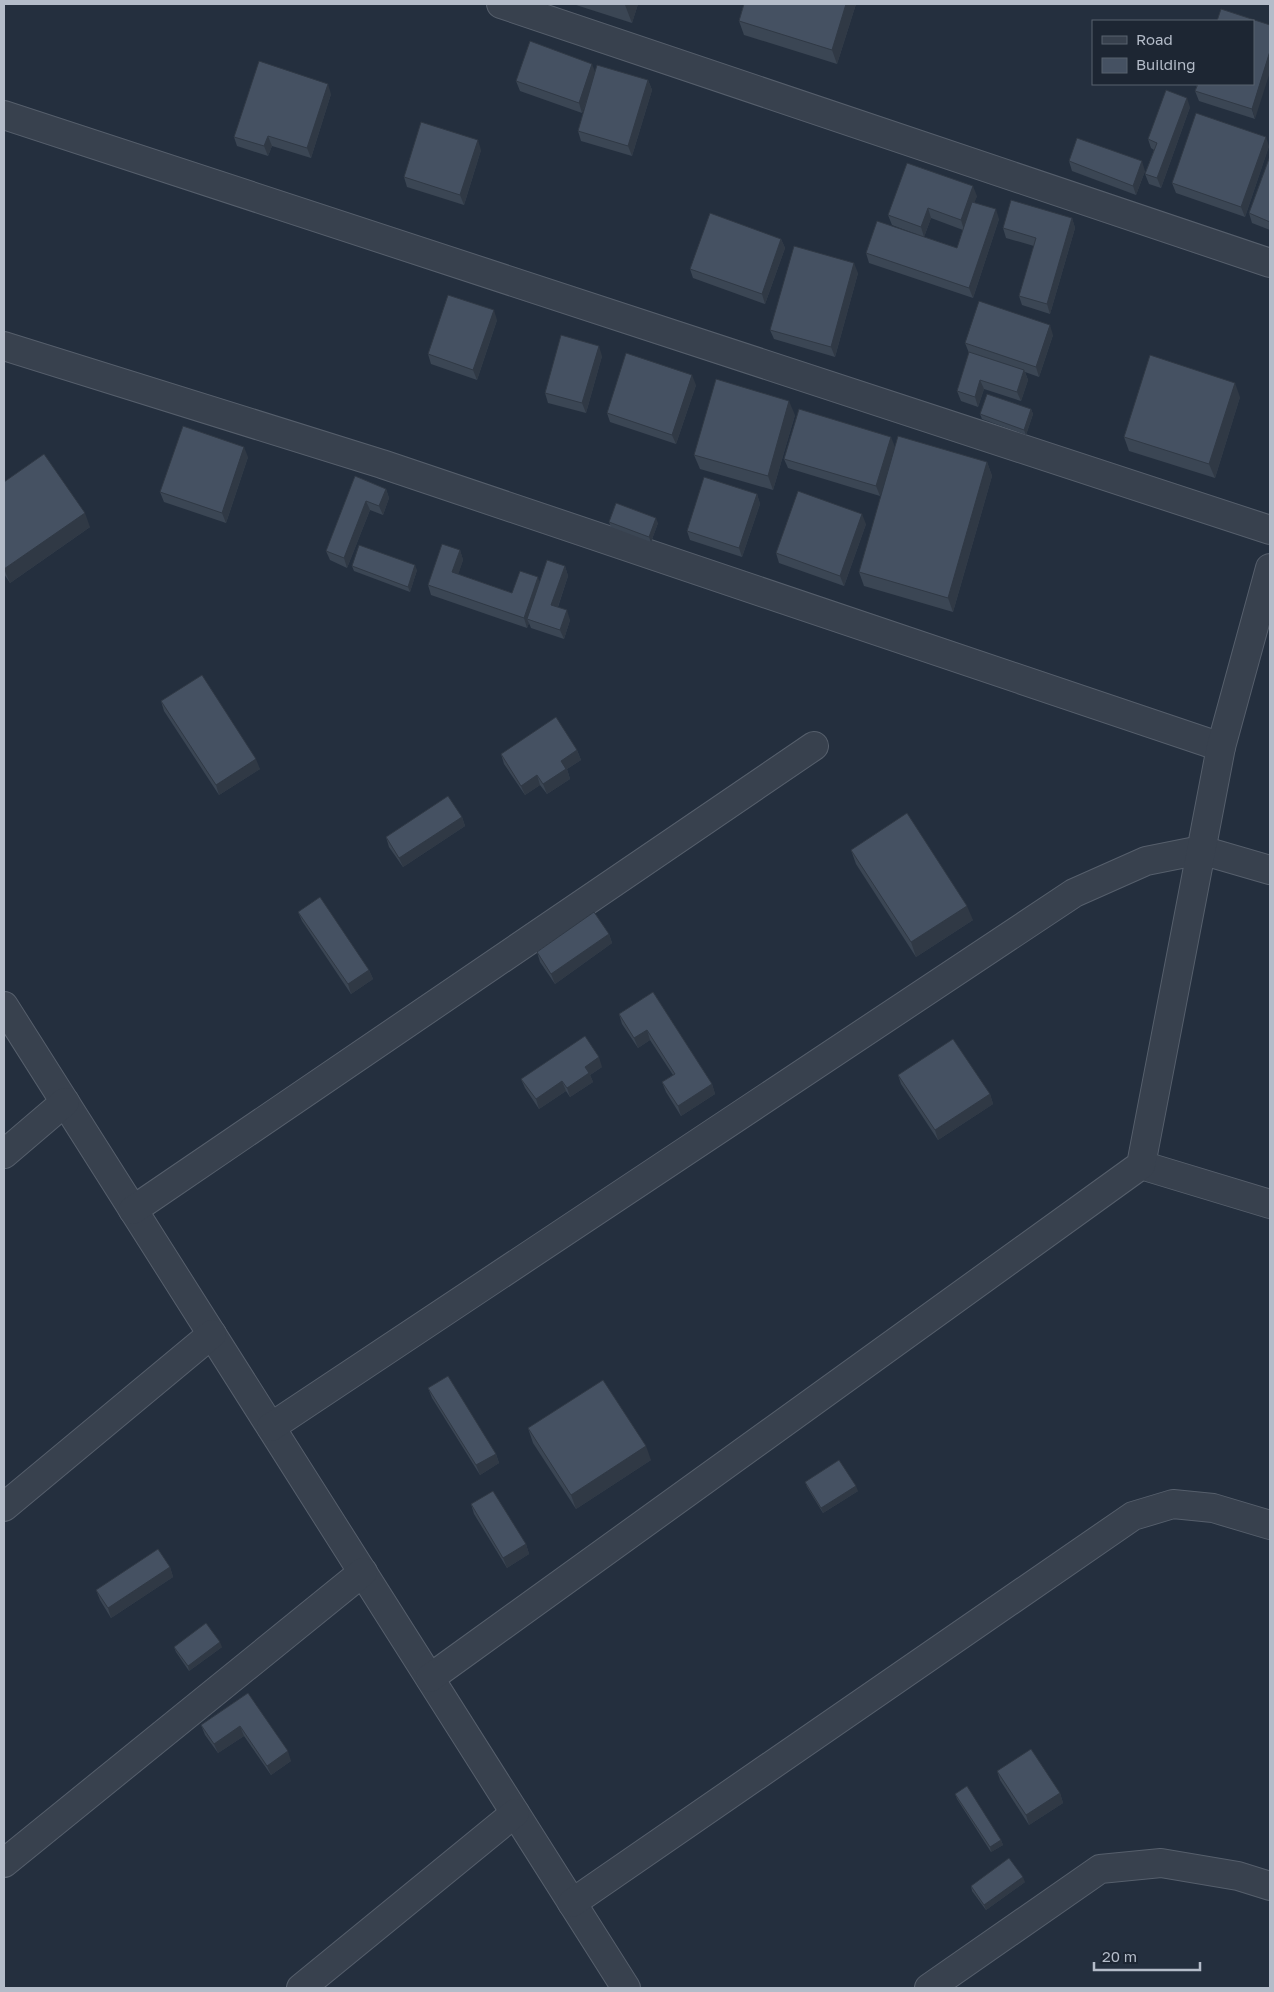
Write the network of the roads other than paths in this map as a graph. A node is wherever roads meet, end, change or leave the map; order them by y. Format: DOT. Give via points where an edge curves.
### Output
graph roads {
  1 [pos="501,4"];
  2 [pos="4,115"];
  3 [pos="1270,263"];
  4 [pos="4,346"];
  5 [pos="1270,530"];
  6 [pos="1270,568"];
  7 [pos="814,746"];
  8 [pos="1221,746"];
  9 [pos="1201,850"];
  10 [pos="1270,870"];
  11 [pos="4,1006"];
  12 [pos="66,1102"];
  13 [pos="4,1154"];
  14 [pos="1141,1165"];
  15 [pos="1270,1204"];
  16 [pos="133,1210"];
  17 [pos="212,1334"];
  18 [pos="270,1426"];
  19 [pos="4,1506"];
  20 [pos="1270,1525"];
  21 [pos="363,1572"];
  22 [pos="430,1678"];
  23 [pos="515,1813"];
  24 [pos="4,1863"];
  25 [pos="1270,1886"];
  26 [pos="572,1903"];
  27 [pos="301,1988"];
  28 [pos="626,1988"];
  29 [pos="929,1988"];
  1 -- 3 [label="street"];
  2 -- 5 [label="street"];
  4 -- 8 [label="street" via="392,467"];
  6 -- 8 [label="street"];
  7 -- 16 [label="street"];
  8 -- 9 [label="street"];
  9 -- 10 [label="street"];
  9 -- 14 [label="street"];
  9 -- 18 [label="street" via="1146,861 1074,893"];
  11 -- 12 [label="street"];
  12 -- 13 [label="street"];
  12 -- 16 [label="street"];
  14 -- 15 [label="street"];
  14 -- 22 [label="street"];
  16 -- 17 [label="street"];
  17 -- 18 [label="street"];
  17 -- 19 [label="street"];
  18 -- 21 [label="street"];
  20 -- 26 [label="street" via="1213,1508 1172,1504 1132,1516"];
  21 -- 22 [label="street"];
  21 -- 24 [label="street"];
  22 -- 23 [label="street"];
  23 -- 26 [label="street"];
  23 -- 27 [label="street"];
  25 -- 29 [label="street" via="1238,1876 1161,1864 1100,1869"];
  26 -- 28 [label="street"];
}
